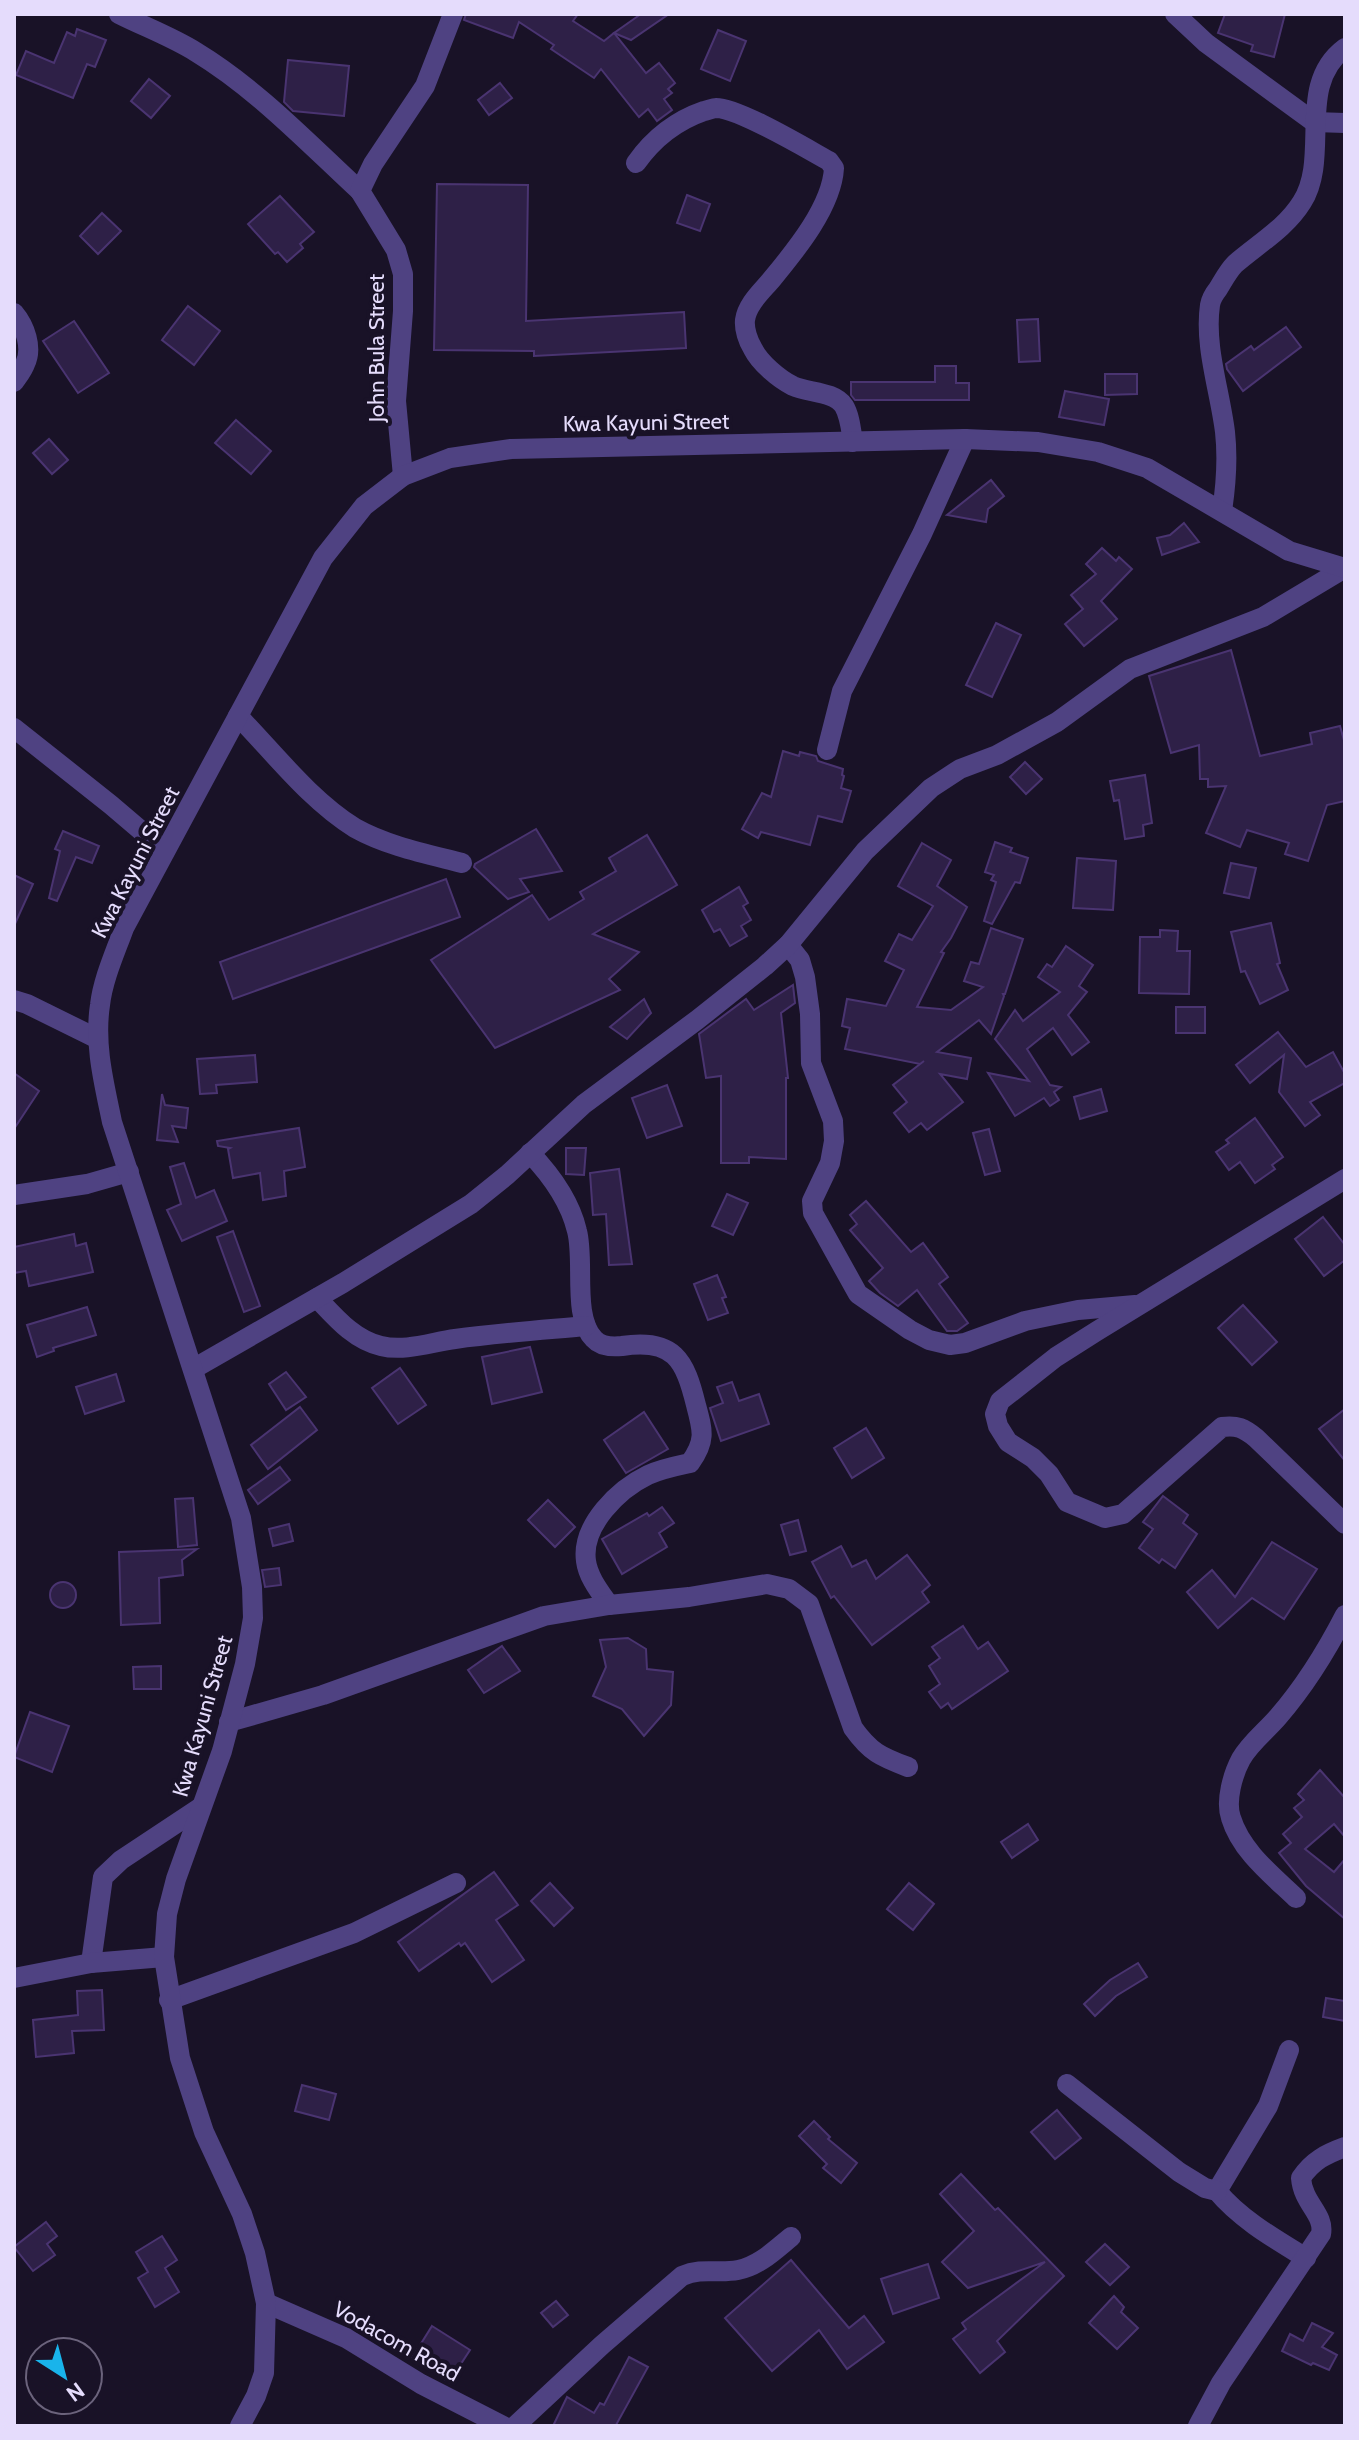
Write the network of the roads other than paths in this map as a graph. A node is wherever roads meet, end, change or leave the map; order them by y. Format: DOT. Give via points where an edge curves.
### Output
graph roads {
  1 [pos="119,14"];
  2 [pos="453,14"];
  3 [pos="1175,14"];
  4 [pos="1345,48"];
  5 [pos="1314,122"];
  6 [pos="1345,123"];
  7 [pos="636,163"];
  8 [pos="360,191"];
  9 [pos="14,313"];
  10 [pos="14,382"];
  11 [pos="965,439"];
  12 [pos="853,442"];
  13 [pos="403,476"];
  14 [pos="1222,511"];
  15 [pos="1345,568"];
  16 [pos="238,716"];
  17 [pos="14,728"];
  18 [pos="827,750"];
  19 [pos="165,851"];
  20 [pos="462,863"];
  21 [pos="788,945"];
  22 [pos="14,1000"];
  23 [pos="98,1039"];
  24 [pos="530,1153"];
  25 [pos="129,1172"];
  26 [pos="1345,1179"];
  27 [pos="14,1195"];
  28 [pos="317,1298"];
  29 [pos="1139,1305"];
  30 [pos="586,1326"];
  31 [pos="193,1369"];
  32 [pos="1345,1524"];
  33 [pos="609,1605"];
  34 [pos="1345,1615"];
  35 [pos="229,1722"];
  36 [pos="908,1767"];
  37 [pos="201,1807"];
  38 [pos="456,1883"];
  39 [pos="1296,1898"];
  40 [pos="164,1957"];
  41 [pos="91,1963"];
  42 [pos="14,1978"];
  43 [pos="169,2000"];
  44 [pos="1289,2050"];
  45 [pos="1067,2084"];
  46 [pos="1345,2147"];
  47 [pos="1217,2191"];
  48 [pos="791,2237"];
  49 [pos="1306,2258"];
  50 [pos="266,2303"];
  51 [pos="240,2426"];
  52 [pos="503,2426"];
  53 [pos="515,2426"];
  54 [pos="1198,2426"];
  1 -- 8 [label="street, John Bula Street" via="198,53 230,76"];
  2 -- 8 [label="street" via="425,86"];
  3 -- 5 [label="street"];
  4 -- 5 [label="street" via="1320,84"];
  5 -- 6 [label="street"];
  5 -- 14 [label="street" via="1314,175 1303,202 1284,225 1232,266 1210,301 1209,331 1226,436"];
  7 -- 12 [label="street" via="668,129 715,108 768,128 829,161 833,183 825,206 745,320 754,352 765,365 793,386 838,400"];
  8 -- 13 [label="street, John Bula Street" via="396,250 403,274 396,401"];
  9 -- 10 [label="street" via="27,339 27,362"];
  11 -- 12 [label="street, Kwa Kayuni Street"];
  11 -- 14 [label="street, Kwa Kayuni Street" via="1038,442 1098,452 1147,468"];
  11 -- 18 [label="street" via="842,691"];
  12 -- 13 [label="street, Kwa Kayuni Street" via="511,449 450,458"];
  13 -- 16 [label="street, Kwa Kayuni Street" via="364,506 323,558"];
  14 -- 15 [label="street, Kwa Kayuni Street" via="1289,551"];
  15 -- 21 [label="street" via="1263,617 1130,669 1046,729 931,788 865,851"];
  16 -- 19 [label="street, Kwa Kayuni Street"];
  16 -- 20 [label="street" via="302,784 357,829"];
  17 -- 19 [label="street"];
  19 -- 23 [label="street, Kwa Kayuni Street" via="124,928 105,980"];
  21 -- 24 [label="street" via="584,1104"];
  21 -- 29 [label="street" via="805,977 811,1063 833,1121 830,1163 812,1201 813,1213 858,1294 910,1330 950,1345 1025,1321"];
  22 -- 23 [label="street"];
  23 -- 25 [label="street, Kwa Kayuni Street" via="112,1122"];
  24 -- 28 [label="street" via="471,1204"];
  24 -- 30 [label="street" via="551,1174 577,1230"];
  25 -- 27 [label="street"];
  25 -- 31 [label="street, Kwa Kayuni Street"];
  26 -- 29 [label="street"];
  28 -- 30 [label="street" via="365,1340 398,1348"];
  28 -- 31 [label="street"];
  29 -- 32 [label="street" via="1056,1357 1000,1401 995,1414 1008,1442 1049,1474 1067,1502 1105,1518 1129,1510 1222,1427 1233,1425 1245,1428"];
  30 -- 33 [label="street" via="594,1339 612,1348 655,1346 680,1359 702,1433 690,1463 630,1485 594,1526 586,1561"];
  31 -- 35 [label="street, Kwa Kayuni Street" via="241,1518 252,1587 253,1618"];
  33 -- 35 [label="street" via="544,1616 323,1695"];
  33 -- 36 [label="street" via="767,1584 789,1589 814,1614 853,1728 866,1746"];
  34 -- 39 [label="street" via="1279,1716 1242,1758 1230,1794 1230,1816 1242,1842"];
  35 -- 37 [label="street, Kwa Kayuni Street"];
  37 -- 40 [label="street, Kwa Kayuni Street" via="167,1914"];
  37 -- 41 [label="street" via="103,1877"];
  38 -- 43 [label="street" via="354,1933"];
  40 -- 41 [label="street"];
  40 -- 43 [label="street, Kwa Kayuni Street"];
  41 -- 42 [label="street"];
  43 -- 50 [label="street, Kwa Kayuni Street" via="189,2088 242,2214"];
  44 -- 47 [label="street" via="1268,2106"];
  45 -- 47 [label="street" via="1179,2172"];
  46 -- 49 [label="street" via="1324,2154 1301,2178 1323,2226"];
  47 -- 49 [label="street"];
  48 -- 53 [label="street" via="749,2267 695,2270 682,2276"];
  49 -- 54 [label="street"];
  50 -- 51 [label="street, Kwa Kayuni Street" via="264,2373"];
  50 -- 52 [label="street, Vodacom Road" via="346,2338"];
}
